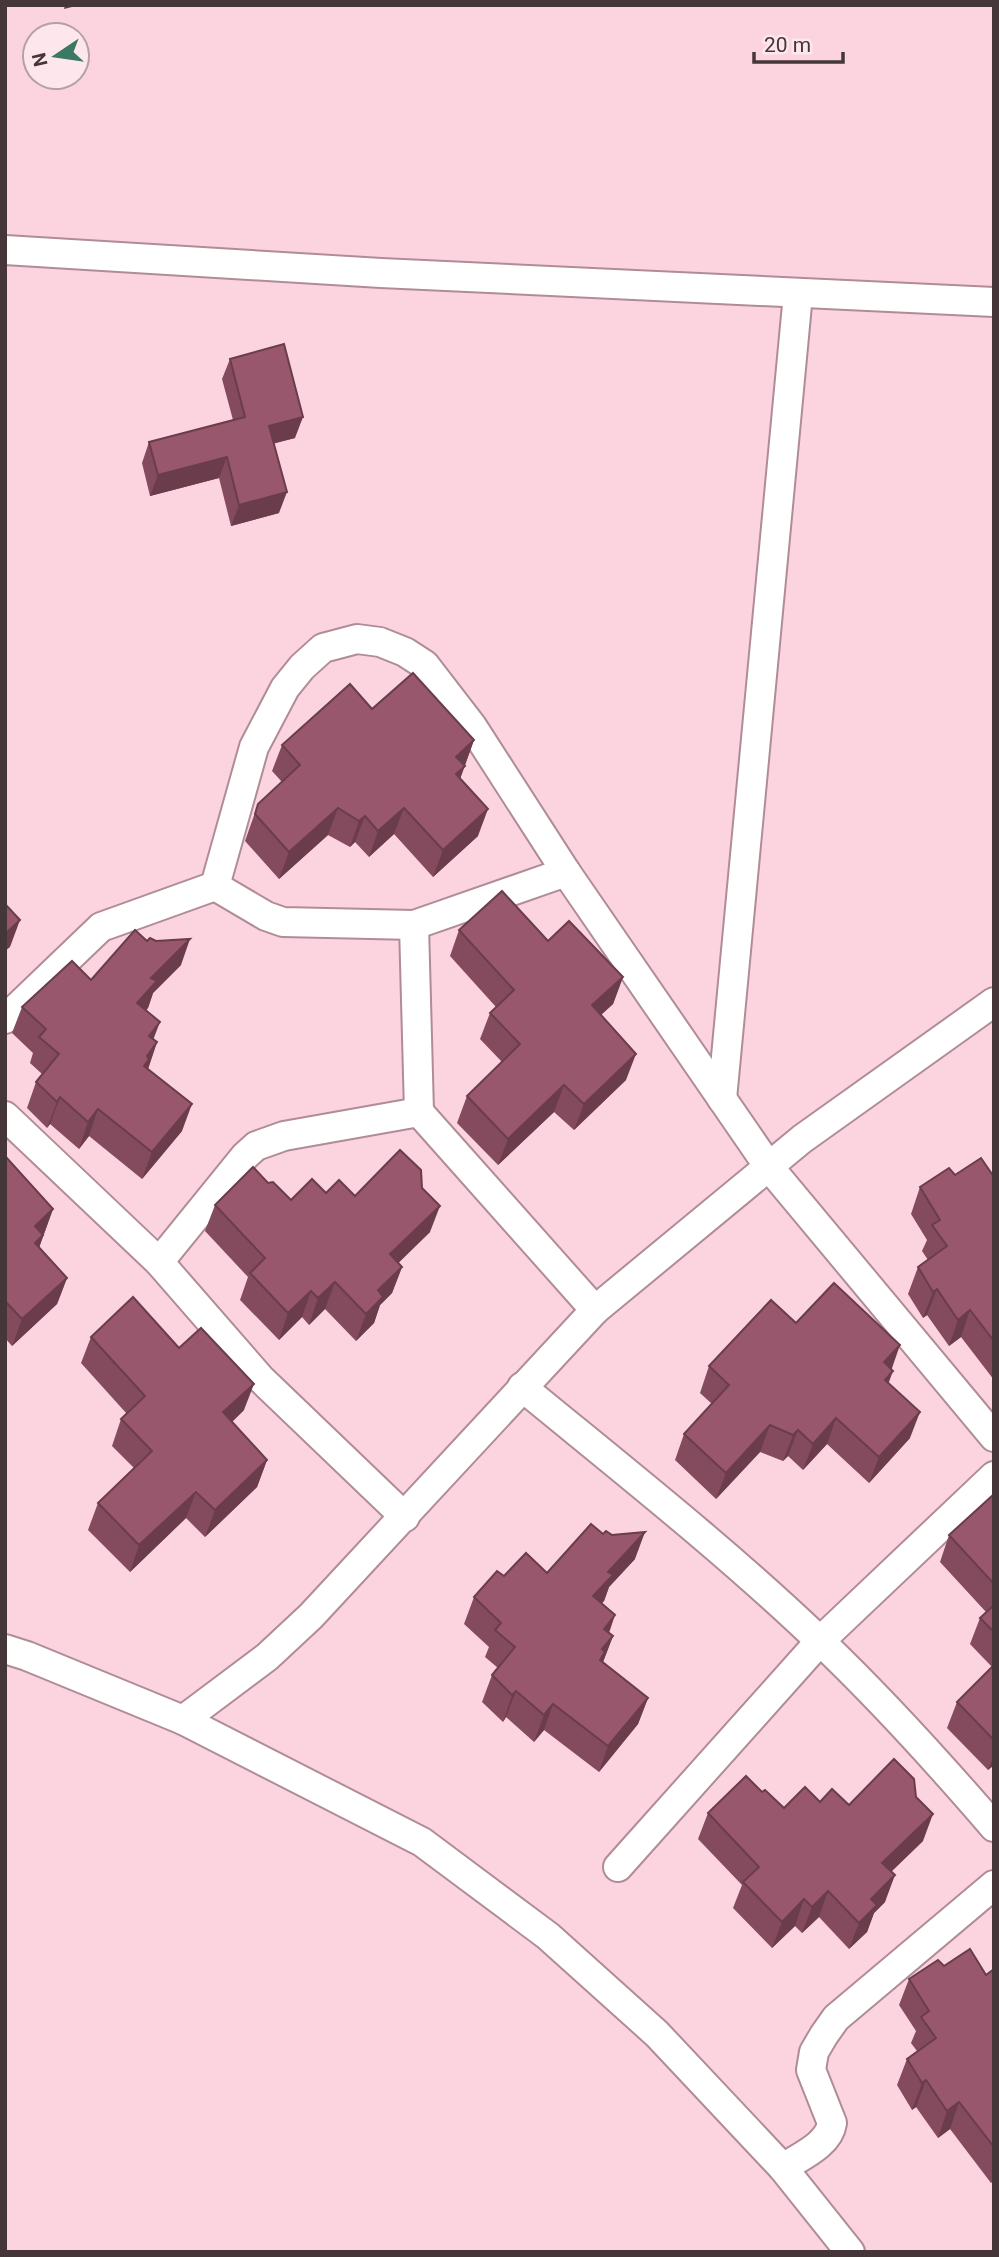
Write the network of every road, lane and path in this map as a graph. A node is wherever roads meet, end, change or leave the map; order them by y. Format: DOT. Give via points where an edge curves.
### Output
graph roads {
  1 [pos="5,250"];
  2 [pos="798,294"];
  3 [pos="994,302"];
  4 [pos="566,872"];
  5 [pos="215,886"];
  6 [pos="414,925"];
  7 [pos="994,1002"];
  8 [pos="5,1019"];
  9 [pos="722,1099"];
  10 [pos="419,1112"];
  11 [pos="5,1116"];
  12 [pos="769,1167"];
  13 [pos="159,1262"];
  14 [pos="595,1310"];
  15 [pos="522,1387"];
  16 [pos="994,1437"];
  17 [pos="994,1476"];
  18 [pos="405,1517"];
  19 [pos="820,1641"];
  20 [pos="5,1649"];
  21 [pos="183,1720"];
  22 [pos="994,1827"];
  23 [pos="618,1867"];
  24 [pos="994,1885"];
  25 [pos="783,2168"];
  26 [pos="850,2252"];
  1 -- 2 [label="street"];
  2 -- 3 [label="street"];
  2 -- 9 [label="street"];
  4 -- 5 [label="street" via="472,726 425,665 380,642 357,639 323,648 285,688 254,747"];
  4 -- 6 [label="street"];
  4 -- 9 [label="street"];
  5 -- 6 [label="street" via="283,922"];
  5 -- 8 [label="street" via="101,927"];
  6 -- 10 [label="street"];
  7 -- 12 [label="street"];
  9 -- 12 [label="street"];
  10 -- 13 [label="street" via="284,1136 256,1146"];
  10 -- 14 [label="street"];
  11 -- 13 [label="street"];
  12 -- 14 [label="street"];
  12 -- 16 [label="street"];
  13 -- 18 [label="street" via="260,1378"];
  14 -- 15 [label="street"];
  15 -- 18 [label="street"];
  15 -- 19 [label="street" via="698,1531"];
  17 -- 19 [label="street"];
  18 -- 21 [label="street" via="267,1657"];
  19 -- 22 [label="street" via="922,1744"];
  19 -- 23 [label="street"];
  20 -- 21 [label="street"];
  21 -- 25 [label="street" via="422,1842 548,1936 657,2034"];
  24 -- 25 [label="street" via="836,2018 814,2052 811,2070 831,2131 824,2141"];
  25 -- 26 [label="street"];
}
